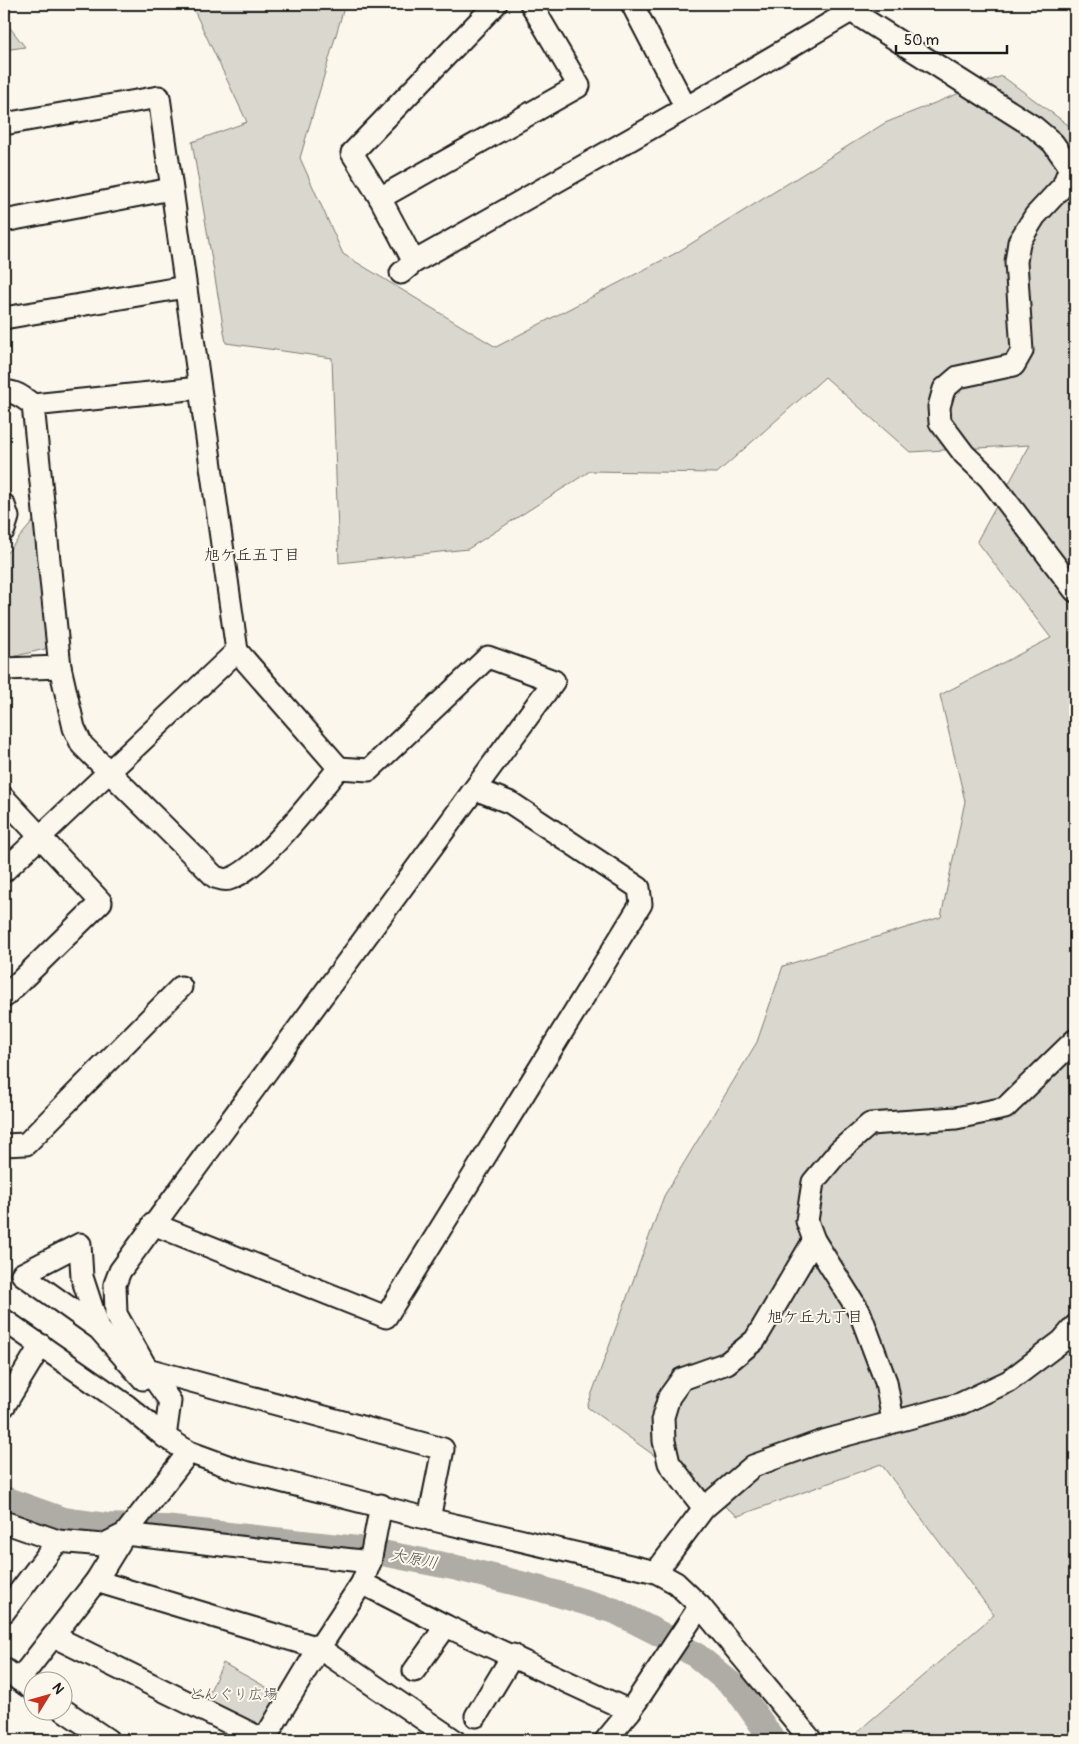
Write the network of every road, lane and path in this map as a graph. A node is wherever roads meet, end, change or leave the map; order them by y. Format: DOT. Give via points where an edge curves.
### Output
graph roads {
  1 [pos="496,4"];
  2 [pos="532,4"];
  3 [pos="632,4"];
  4 [pos="848,7"];
  5 [pos="686,108"];
  6 [pos="4,124"];
  7 [pos="171,189"];
  8 [pos="380,198"];
  9 [pos="4,221"];
  10 [pos="185,288"];
  11 [pos="5,313"];
  12 [pos="199,388"];
  13 [pos="4,392"];
  14 [pos="33,406"];
  15 [pos="4,505"];
  16 [pos="4,530"];
  17 [pos="1075,591"];
  18 [pos="237,651"];
  19 [pos="60,667"];
  20 [pos="4,669"];
  21 [pos="340,768"];
  22 [pos="107,772"];
  23 [pos="475,789"];
  24 [pos="4,798"];
  25 [pos="39,835"];
  26 [pos="4,871"];
  27 [pos="180,987"];
  28 [pos="4,997"];
  29 [pos="1075,1040"];
  30 [pos="4,1145"];
  31 [pos="154,1224"];
  32 [pos="814,1240"];
  33 [pos="4,1320"];
  34 [pos="1075,1326"];
  35 [pos="99,1329"];
  36 [pos="41,1345"];
  37 [pos="147,1370"];
  38 [pos="170,1401"];
  39 [pos="4,1406"];
  40 [pos="893,1421"];
  41 [pos="165,1437"];
  42 [pos="189,1452"];
  43 [pos="381,1505"];
  44 [pos="704,1508"];
  45 [pos="429,1519"];
  46 [pos="4,1522"];
  47 [pos="125,1534"];
  48 [pos="58,1541"];
  49 [pos="370,1562"];
  50 [pos="656,1572"];
  51 [pos="96,1581"];
  52 [pos="362,1583"];
  53 [pos="700,1606"];
  54 [pos="4,1612"];
  55 [pos="446,1626"];
  56 [pos="53,1636"];
  57 [pos="319,1648"];
  58 [pos="513,1655"];
  59 [pos="414,1671"];
  60 [pos="19,1679"];
  61 [pos="630,1711"];
  62 [pos="72,1716"];
  63 [pos="476,1716"];
  64 [pos="108,1740"];
  65 [pos="454,1740"];
  66 [pos="606,1740"];
  67 [pos="811,1740"];
  1 -- 8 [label="street" via="352,153"];
  2 -- 8 [label="street" via="579,86"];
  3 -- 5 [label="street"];
  4 -- 5 [label="street"];
  4 -- 17 [label="street" via="1034,127 1053,143 1070,168 1063,186 1035,216 1020,242 1016,262 1022,351 1014,365 958,377 944,389 939,407 940,422 964,454 989,478"];
  5 -- 8 [label="street" via="408,267"];
  6 -- 7 [label="street" via="159,97"];
  7 -- 9 [label="street"];
  7 -- 10 [label="street"];
  10 -- 11 [label="street"];
  10 -- 12 [label="street"];
  12 -- 14 [label="street"];
  12 -- 18 [label="street"];
  13 -- 14 [label="street" via="20,396"];
  14 -- 19 [label="street"];
  15 -- 16 [label="street" via="8,517"];
  18 -- 21 [label="street"];
  18 -- 22 [label="street"];
  19 -- 20 [label="street"];
  19 -- 22 [label="street" via="74,728 82,745"];
  21 -- 22 [label="street" via="271,846 247,870 228,880 214,877"];
  21 -- 23 [label="street" via="369,770 488,656 554,681"];
  22 -- 25 [label="street"];
  23 -- 31 [label="street"];
  23 -- 31 [label="street" via="511,803 639,888 641,904 386,1317"];
  24 -- 25 [label="street"];
  25 -- 26 [label="street"];
  25 -- 28 [label="street" via="101,902"];
  27 -- 30 [label="street" via="26,1144"];
  29 -- 32 [label="street" via="1005,1108 956,1118 870,1124 838,1151 812,1182 807,1222"];
  31 -- 37 [label="street" via="120,1271 115,1290 116,1314"];
  32 -- 40 [label="street" via="860,1313 886,1382"];
  32 -- 44 [label="street" via="755,1340 726,1363 682,1379 669,1397 664,1417 664,1441 669,1464"];
  33 -- 36 [label="street"];
  34 -- 40 [label="street" via="1062,1341 1009,1381 960,1404"];
  35 -- 38 [label="street" via="139,1376"];
  36 -- 39 [label="street"];
  36 -- 41 [label="street"];
  37 -- 38 [label="street"];
  37 -- 45 [label="street" via="443,1449"];
  38 -- 41 [label="street"];
  40 -- 44 [label="street" via="753,1466"];
  41 -- 42 [label="street"];
  42 -- 43 [label="street" via="241,1471"];
  42 -- 47 [label="street"];
  43 -- 45 [label="street"];
  43 -- 49 [label="street"];
  44 -- 50 [label="street"];
  45 -- 50 [label="street"];
  46 -- 48 [label="street"];
  47 -- 48 [label="street" via="103,1545"];
  47 -- 49 [label="street"];
  47 -- 51 [label="street"];
  48 -- 54 [label="street"];
  49 -- 52 [label="street"];
  50 -- 53 [label="street" via="676,1583"];
  51 -- 56 [label="street"];
  51 -- 57 [label="street"];
  52 -- 55 [label="street"];
  52 -- 57 [label="street"];
  53 -- 61 [label="street"];
  53 -- 67 [label="street"];
  55 -- 58 [label="street"];
  55 -- 59 [label="street"];
  56 -- 57 [label="street" via="264,1740"];
  56 -- 60 [label="street"];
  57 -- 65 [label="street"];
  58 -- 61 [label="street"];
  58 -- 63 [label="street"];
  61 -- 66 [label="street"];
  62 -- 64 [label="street"];
}
